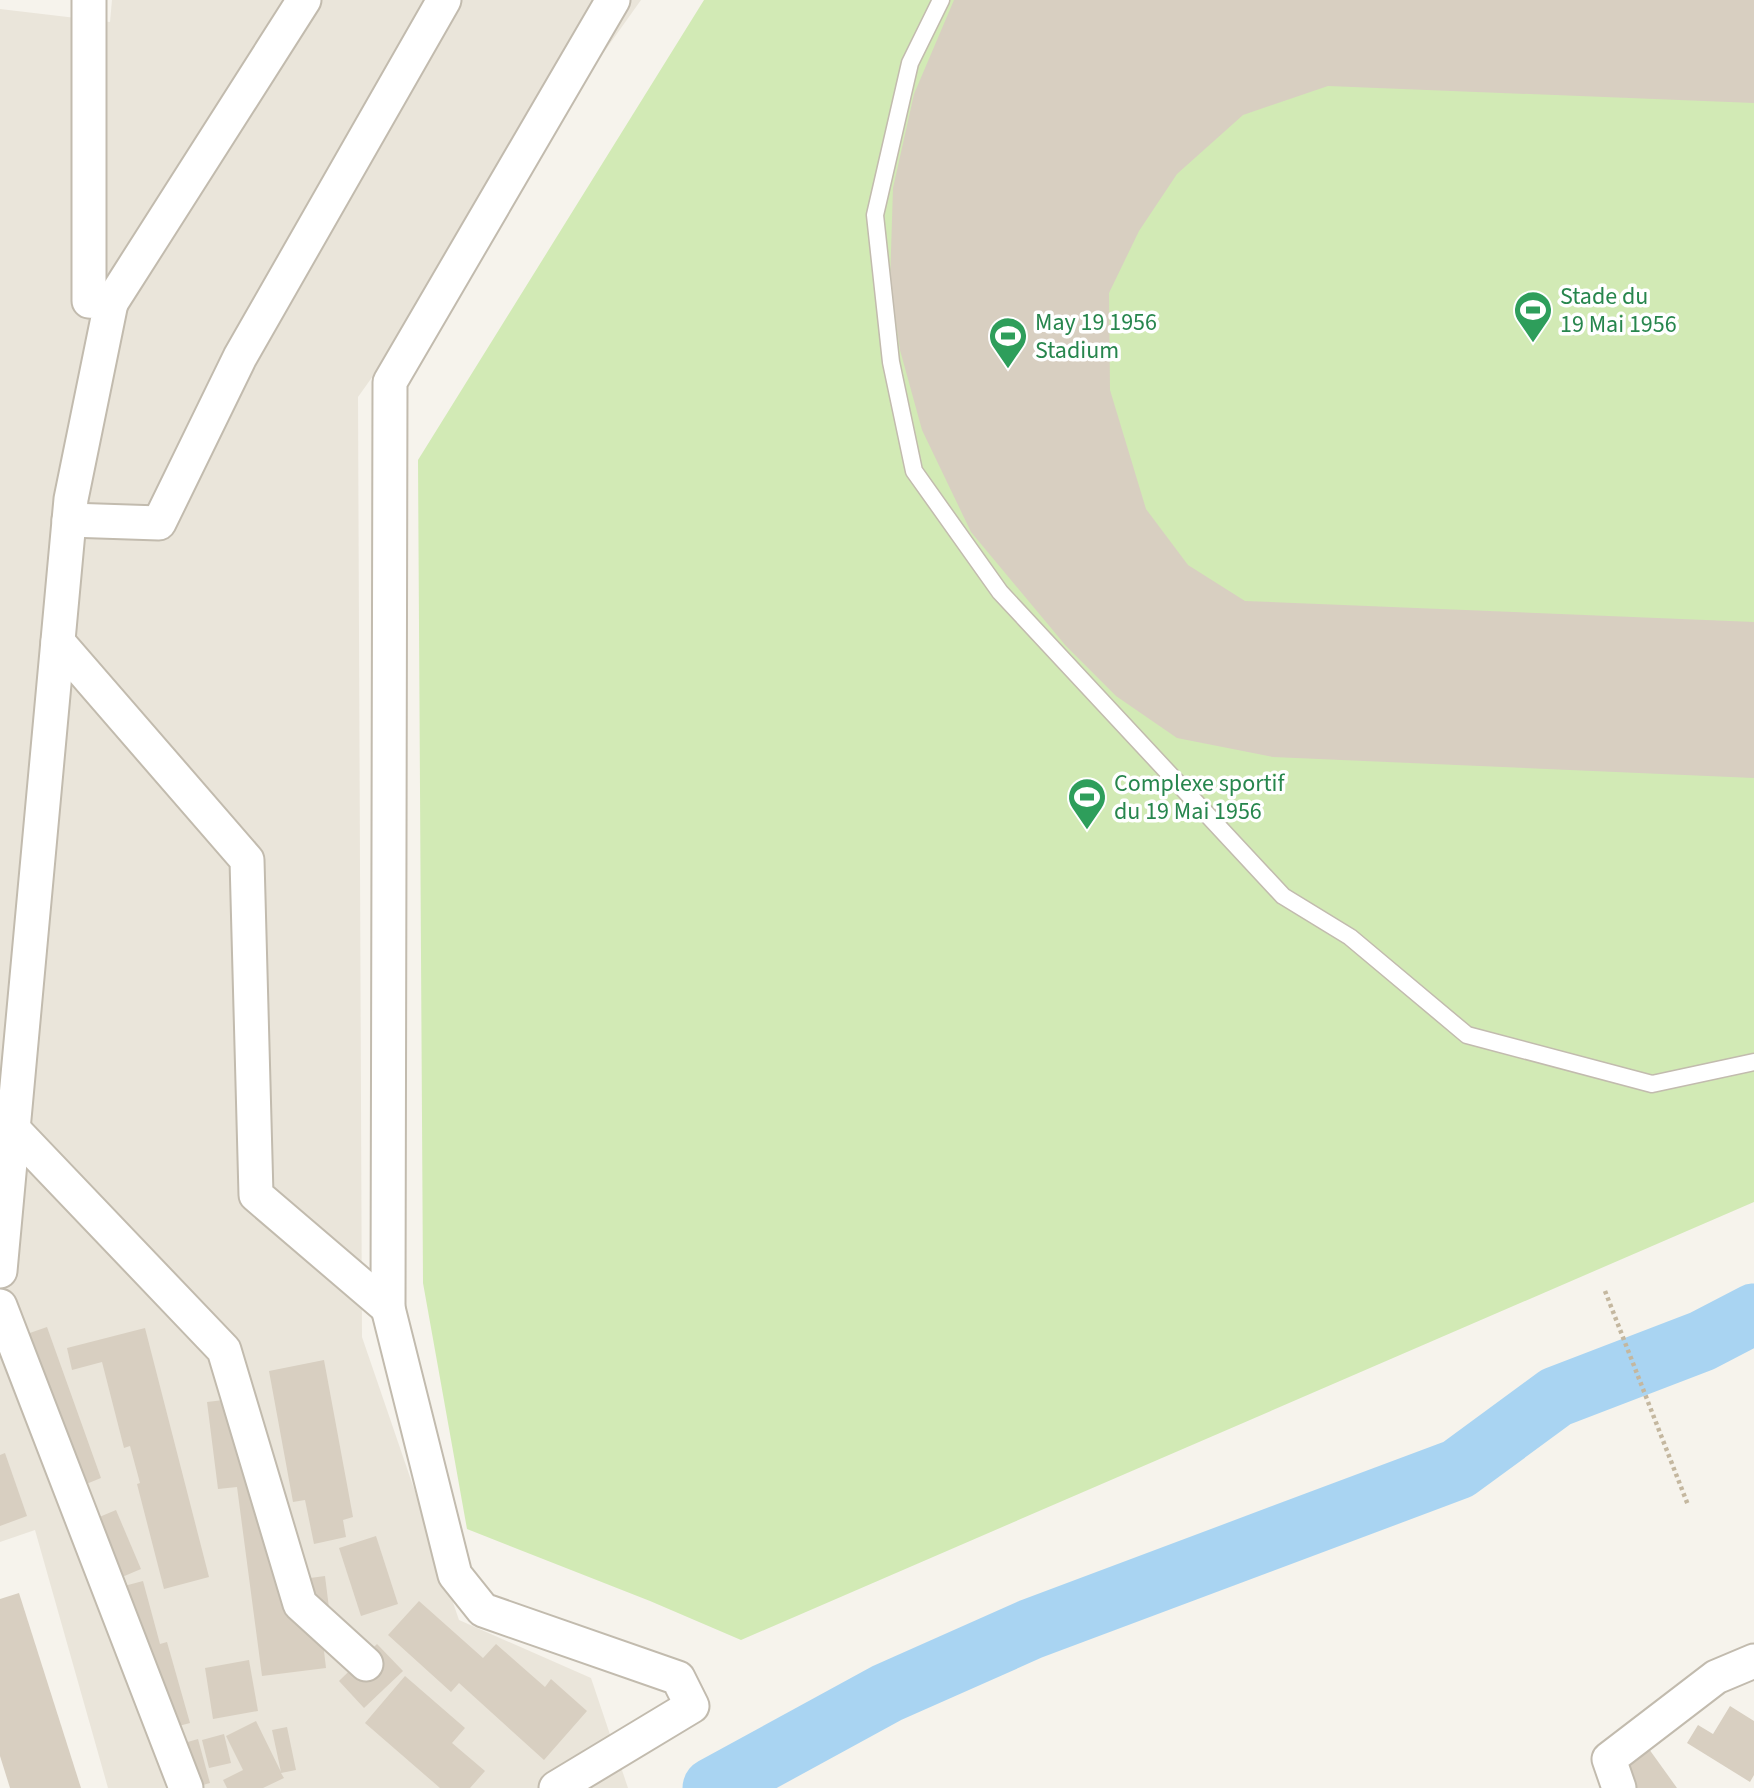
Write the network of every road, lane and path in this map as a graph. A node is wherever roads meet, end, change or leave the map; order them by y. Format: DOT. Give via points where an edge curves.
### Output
graph roads {
  1 [pos="89,0"];
  2 [pos="304,0"];
  3 [pos="444,0"];
  4 [pos="613,0"];
  5 [pos="941,0"];
  6 [pos="111,303"];
  7 [pos="69,520"];
  8 [pos="58,642"];
  9 [pos="1754,1062"];
  10 [pos="12,1128"];
  11 [pos="0,1271"];
  12 [pos="1605,1291"];
  13 [pos="0,1306"];
  14 [pos="388,1308"];
  15 [pos="1688,1505"];
  16 [pos="1754,1661"];
  17 [pos="366,1664"];
  18 [pos="186,1788"];
  19 [pos="556,1788"];
  20 [pos="1619,1788"];
  1 -- 6 [label="street" via="89,301"];
  2 -- 6 [label="street"];
  3 -- 7 [label="street" via="240,357 159,523"];
  4 -- 14 [label="street" via="390,382"];
  5 -- 9 [label="lane" via="910,63 875,215 891,362 914,471 1000,592 1283,896 1350,937 1467,1035 1653,1084"];
  6 -- 7 [label="street"];
  7 -- 8 [label="street"];
  8 -- 10 [label="street"];
  8 -- 14 [label="street" via="247,860 256,1195"];
  10 -- 11 [label="street"];
  10 -- 17 [label="street" via="224,1350 300,1604"];
  12 -- 15 [label="path"];
  13 -- 18 [label="street"];
  14 -- 19 [label="street" via="455,1575 483,1611 678,1678 692,1706"];
  16 -- 20 [label="street" via="1716,1676 1609,1759"];
}
